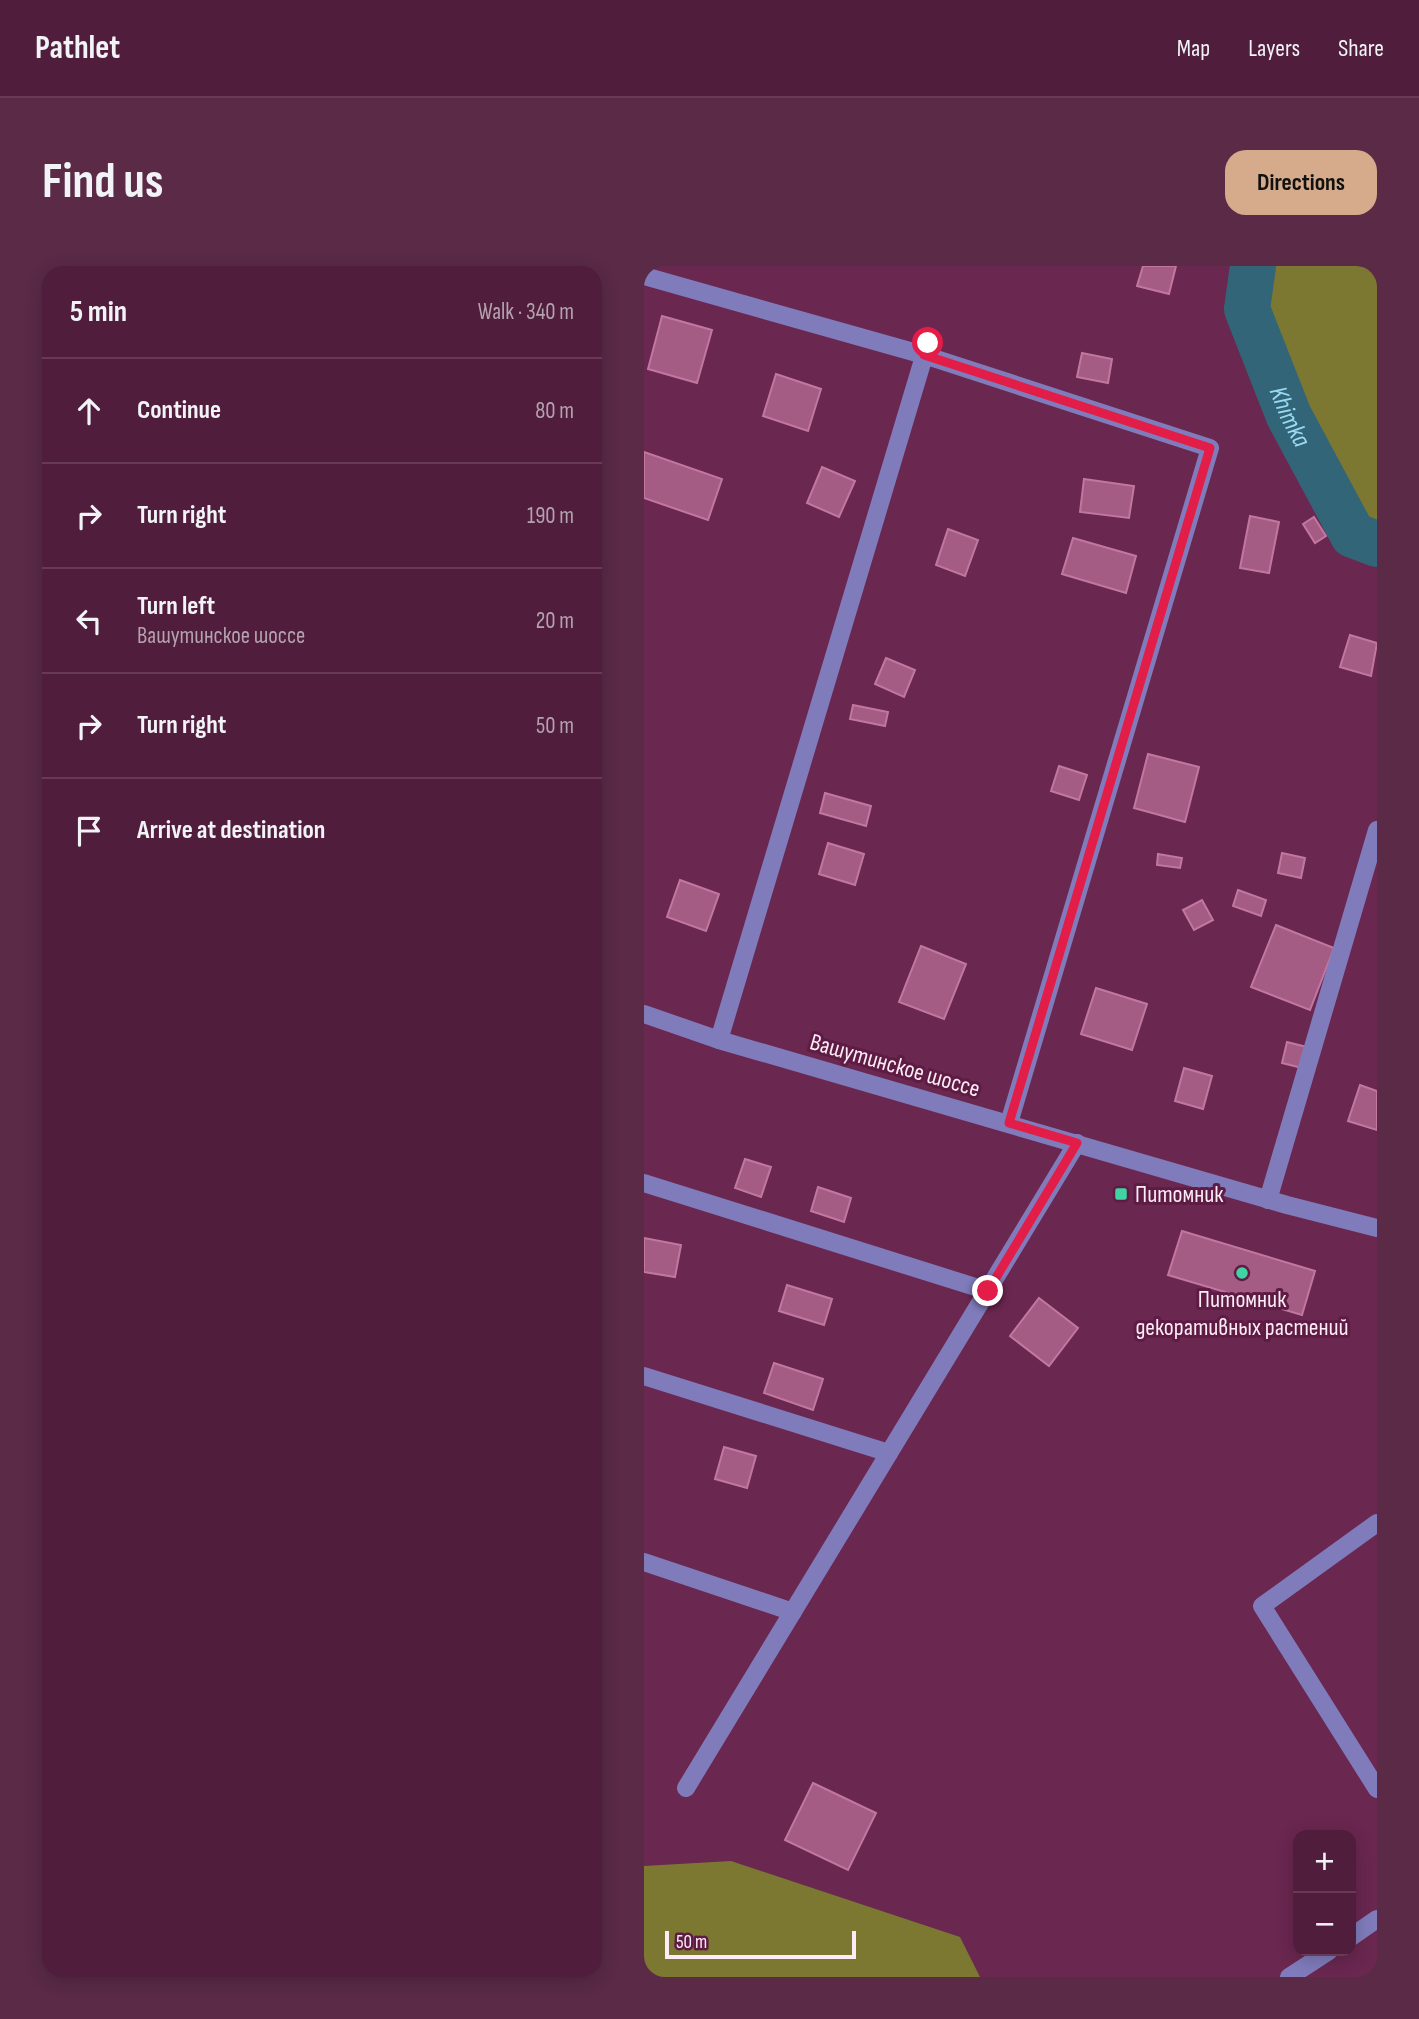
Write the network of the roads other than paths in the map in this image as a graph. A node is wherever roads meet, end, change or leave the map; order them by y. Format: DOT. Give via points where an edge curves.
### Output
graph roads {
  1 [pos="644,276"];
  2 [pos="926,349"];
  3 [pos="1377,830"];
  4 [pos="644,1014"];
  5 [pos="719,1040"];
  6 [pos="1009,1123"];
  7 [pos="1077,1143"];
  8 [pos="644,1183"];
  9 [pos="1268,1200"];
  10 [pos="1377,1228"];
  11 [pos="988,1291"];
  12 [pos="644,1376"];
  13 [pos="889,1453"];
  14 [pos="1377,1523"];
  15 [pos="644,1562"];
  16 [pos="793,1612"];
  17 [pos="686,1788"];
  18 [pos="1377,1789"];
  19 [pos="1377,1919"];
  20 [pos="1356,1934"];
  21 [pos="1321,1956"];
  22 [pos="1289,1977"];
  1 -- 2 [label="street"];
  2 -- 5 [label="street"];
  2 -- 6 [label="street" via="1210,448"];
  3 -- 9 [label="street"];
  4 -- 5 [label="street, Вашутинское шоссе"];
  5 -- 6 [label="street, Вашутинское шоссе"];
  6 -- 7 [label="street, Вашутинское шоссе"];
  7 -- 9 [label="street, Вашутинское шоссе"];
  7 -- 11 [label="street"];
  8 -- 11 [label="street"];
  9 -- 10 [label="street, Вашутинское шоссе"];
  11 -- 13 [label="street"];
  12 -- 13 [label="street"];
  13 -- 16 [label="street"];
  14 -- 18 [label="street" via="1262,1606"];
  15 -- 16 [label="street"];
  16 -- 17 [label="street"];
  19 -- 20 [label="street"];
  21 -- 22 [label="street"];
}
